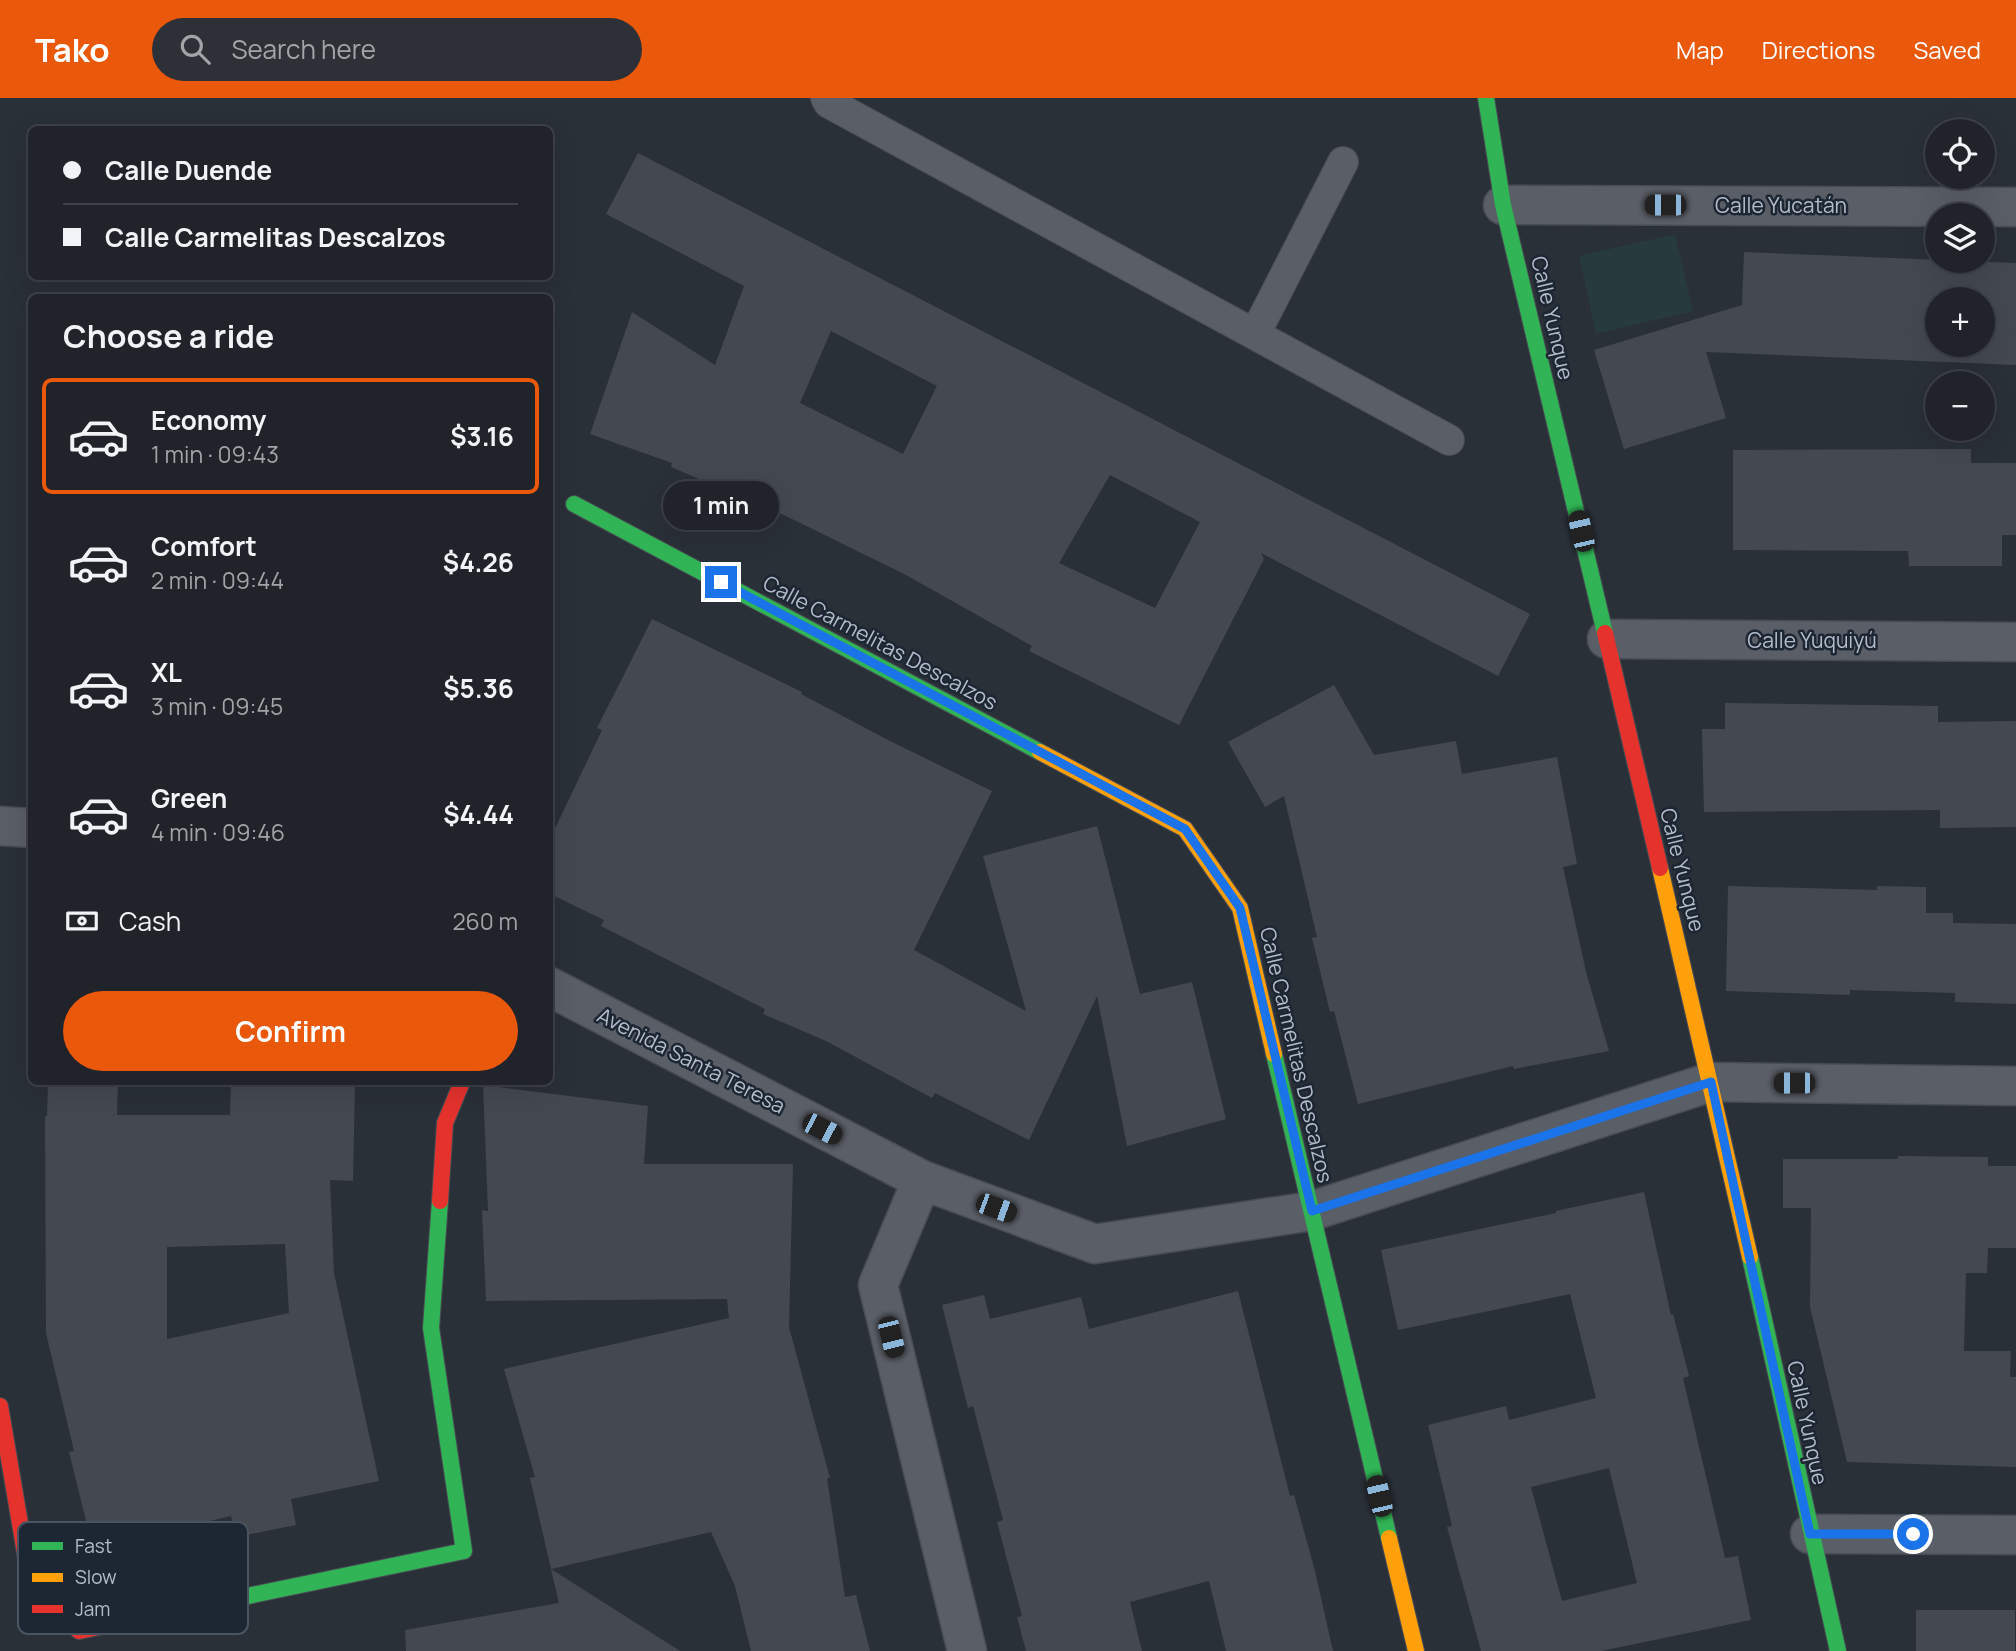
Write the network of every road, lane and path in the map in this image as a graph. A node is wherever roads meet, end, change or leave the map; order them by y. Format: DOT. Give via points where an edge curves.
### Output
graph roads {
  1 [pos="826,98"];
  2 [pos="1486,98"];
  3 [pos="1342,162"];
  4 [pos="1503,205"];
  5 [pos="2016,207"];
  6 [pos="1255,334"];
  7 [pos="1449,440"];
  8 [pos="574,504"];
  9 [pos="1607,639"];
  10 [pos="2016,642"];
  11 [pos="0,826"];
  12 [pos="28,828"];
  13 [pos="553,989"];
  14 [pos="1711,1082"];
  15 [pos="461,1085"];
  16 [pos="2016,1086"];
  17 [pos="922,1180"];
  18 [pos="1312,1211"];
  19 [pos="0,1406"];
  20 [pos="20,1522"];
  21 [pos="1810,1534"];
  22 [pos="2016,1535"];
  23 [pos="248,1596"];
  24 [pos="967,1651"];
  25 [pos="1416,1651"];
  26 [pos="1838,1651"];
  1 -- 6 [label="lane"];
  2 -- 4 [label="street, Calle Yunque"];
  3 -- 6 [label="lane"];
  4 -- 5 [label="street, Calle Yucatán"];
  4 -- 9 [label="street, Calle Yunque"];
  6 -- 7 [label="lane"];
  8 -- 18 [label="street, Calle Carmelitas Descalzos" via="1185,829 1240,908"];
  9 -- 10 [label="street, Calle Yuquiyú"];
  9 -- 14 [label="street, Calle Yunque"];
  11 -- 12 [label="street"];
  13 -- 17 [label="street, Avenida Santa Teresa"];
  14 -- 16 [label="street, Avenida Santa Teresa"];
  14 -- 18 [label="street, Avenida Santa Teresa"];
  14 -- 21 [label="street, Calle Yunque"];
  15 -- 23 [label="street" via="445,1123 431,1328 464,1551"];
  17 -- 18 [label="street, Avenida Santa Teresa" via="1095,1244"];
  17 -- 24 [label="street" via="878,1285"];
  18 -- 25 [label="street, Calle Carmelitas Descalzos"];
  19 -- 20 [label="street"];
  21 -- 22 [label="street"];
  21 -- 26 [label="street, Calle Yunque"];
}
